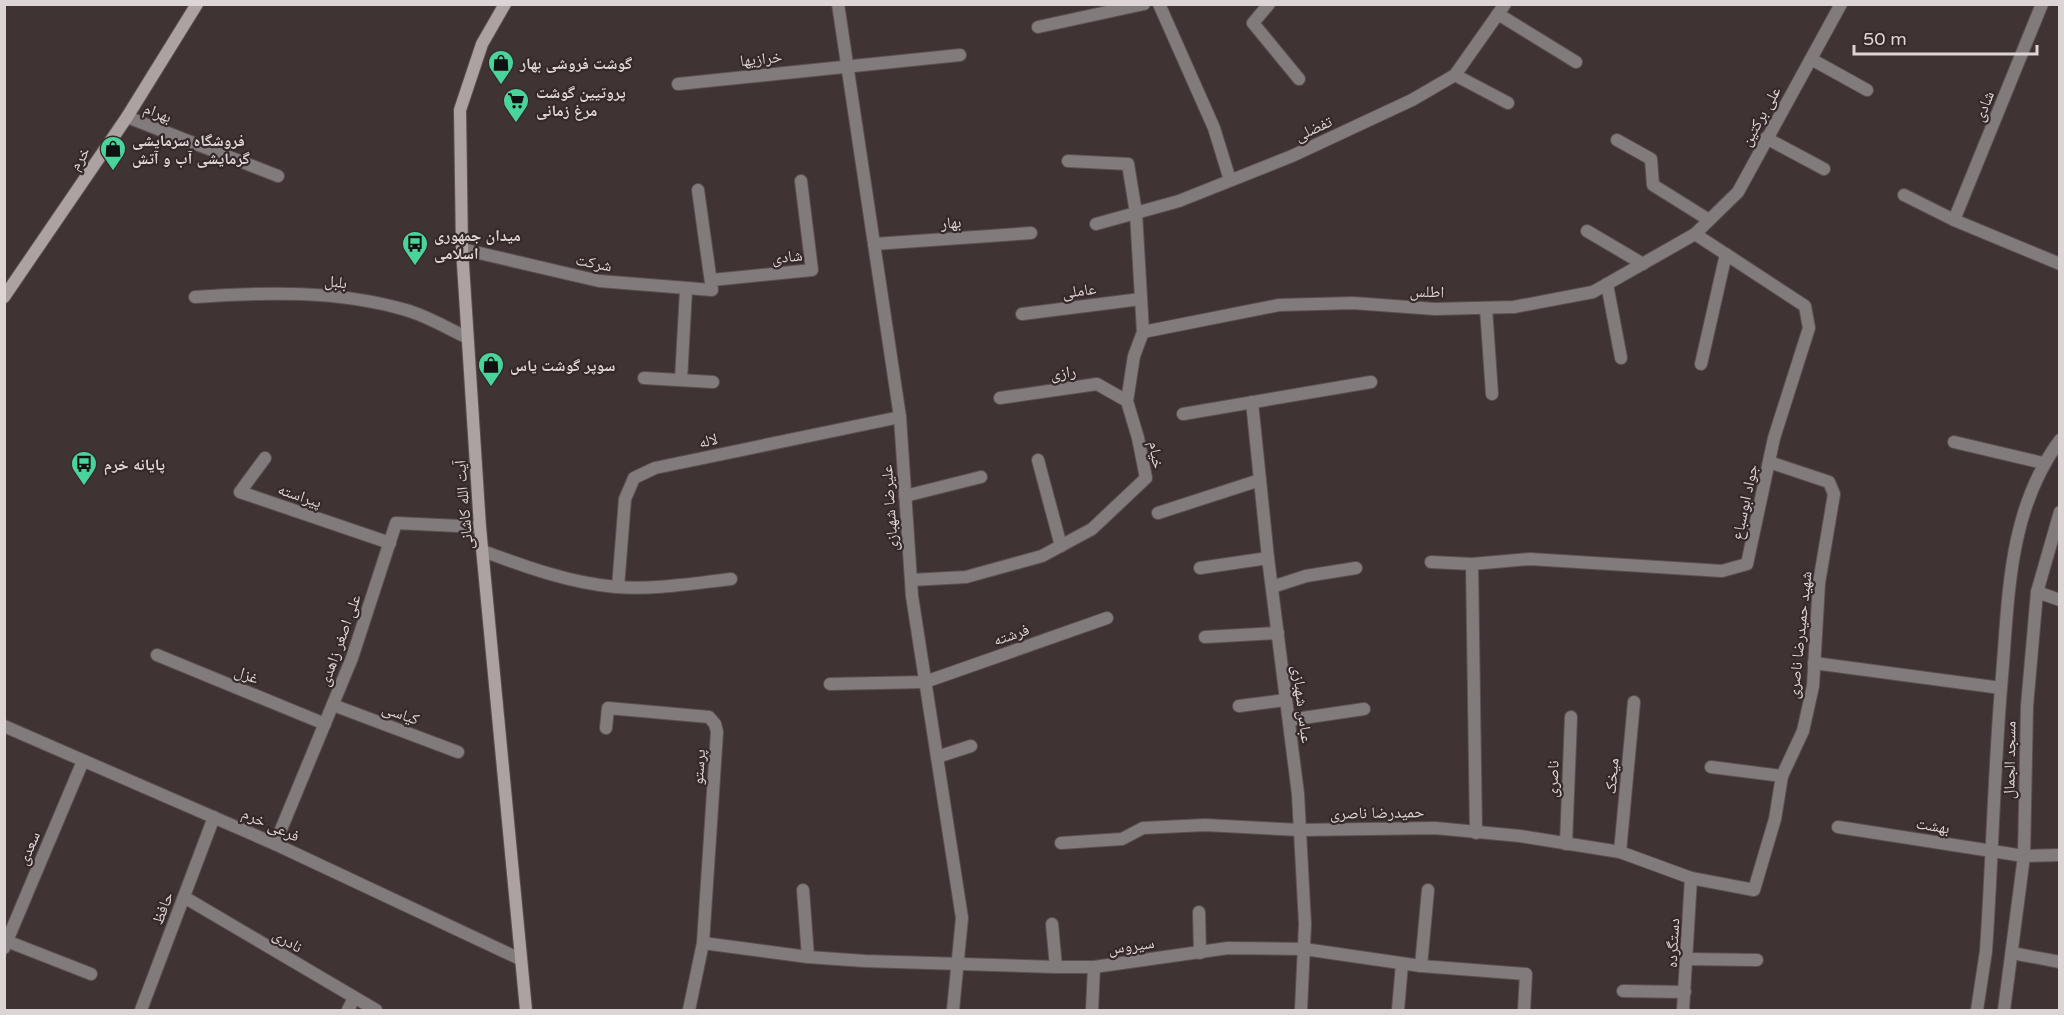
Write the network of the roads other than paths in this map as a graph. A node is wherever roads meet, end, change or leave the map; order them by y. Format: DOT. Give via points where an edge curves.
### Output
graph roads {
  1 [pos="196,4"];
  2 [pos="505,4"];
  3 [pos="838,4"];
  4 [pos="1144,4"];
  5 [pos="1159,4"];
  6 [pos="1269,4"];
  7 [pos="1841,4"];
  8 [pos="2042,4"];
  9 [pos="1501,10"];
  10 [pos="1038,27"];
  11 [pos="960,55"];
  12 [pos="1811,59"];
  13 [pos="1576,62"];
  14 [pos="847,66"];
  15 [pos="1455,75"];
  16 [pos="1299,80"];
  17 [pos="678,84"];
  18 [pos="1867,90"];
  19 [pos="1508,103"];
  20 [pos="127,117"];
  21 [pos="1766,138"];
  22 [pos="1617,140"];
  23 [pos="1068,162"];
  24 [pos="1824,169"];
  25 [pos="278,176"];
  26 [pos="1230,180"];
  27 [pos="801,181"];
  28 [pos="698,190"];
  29 [pos="1904,195"];
  30 [pos="1136,213"];
  31 [pos="1709,220"];
  32 [pos="1954,220"];
  33 [pos="1096,224"];
  34 [pos="1587,231"];
  35 [pos="1031,232"];
  36 [pos="1695,234"];
  37 [pos="873,244"];
  38 [pos="462,249"];
  39 [pos="1726,254"];
  40 [pos="1643,264"];
  41 [pos="2060,264"];
  42 [pos="712,280"];
  43 [pos="1607,284"];
  44 [pos="686,290"];
  45 [pos="4,297"];
  46 [pos="195,297"];
  47 [pos="1141,299"];
  48 [pos="1486,308"];
  49 [pos="1022,314"];
  50 [pos="1143,332"];
  51 [pos="466,336"];
  52 [pos="1621,358"];
  53 [pos="1701,364"];
  54 [pos="644,378"];
  55 [pos="681,380"];
  56 [pos="713,382"];
  57 [pos="1371,382"];
  58 [pos="1492,394"];
  59 [pos="1000,398"];
  60 [pos="1127,401"];
  61 [pos="1252,402"];
  62 [pos="1183,414"];
  63 [pos="900,417"];
  64 [pos="2060,440"];
  65 [pos="1954,442"];
  66 [pos="265,458"];
  67 [pos="1038,460"];
  68 [pos="1769,462"];
  69 [pos="2043,463"];
  70 [pos="981,477"];
  71 [pos="1260,480"];
  72 [pos="905,496"];
  73 [pos="2060,512"];
  74 [pos="1158,513"];
  75 [pos="480,527"];
  76 [pos="390,543"];
  77 [pos="1061,546"];
  78 [pos="483,551"];
  79 [pos="1268,558"];
  80 [pos="1431,562"];
  81 [pos="1472,564"];
  82 [pos="1200,568"];
  83 [pos="1356,568"];
  84 [pos="731,579"];
  85 [pos="911,580"];
  86 [pos="618,587"];
  87 [pos="1272,587"];
  88 [pos="2037,592"];
  89 [pos="2060,600"];
  90 [pos="1107,618"];
  91 [pos="1278,633"];
  92 [pos="1205,637"];
  93 [pos="157,655"];
  94 [pos="1814,663"];
  95 [pos="925,682"];
  96 [pos="830,684"];
  97 [pos="2001,688"];
  98 [pos="1286,700"];
  99 [pos="1634,702"];
  100 [pos="333,705"];
  101 [pos="1239,706"];
  102 [pos="1364,709"];
  103 [pos="1571,717"];
  104 [pos="1289,720"];
  105 [pos="325,724"];
  106 [pos="4,726"];
  107 [pos="606,728"];
  108 [pos="971,746"];
  109 [pos="458,752"];
  110 [pos="937,757"];
  111 [pos="83,761"];
  112 [pos="1711,766"];
  113 [pos="1782,776"];
  114 [pos="214,817"];
  115 [pos="1838,827"];
  116 [pos="1300,830"];
  117 [pos="1476,833"];
  118 [pos="1061,843"];
  119 [pos="274,844"];
  120 [pos="1566,844"];
  121 [pos="1993,851"];
  122 [pos="1620,852"];
  123 [pos="2055,855"];
  124 [pos="2027,856"];
  125 [pos="1691,878"];
  126 [pos="803,890"];
  127 [pos="1428,890"];
  128 [pos="184,897"];
  129 [pos="1199,912"];
  130 [pos="1052,924"];
  131 [pos="5,943"];
  132 [pos="703,943"];
  133 [pos="1304,949"];
  134 [pos="1200,952"];
  135 [pos="2012,953"];
  136 [pos="808,957"];
  137 [pos="520,959"];
  138 [pos="1688,959"];
  139 [pos="1756,960"];
  140 [pos="2054,961"];
  141 [pos="1402,963"];
  142 [pos="957,966"];
  143 [pos="1421,966"];
  144 [pos="1056,967"];
  145 [pos="1094,967"];
  146 [pos="92,974"];
  147 [pos="1623,991"];
  148 [pos="1685,992"];
  149 [pos="354,998"];
  150 [pos="141,1011"];
  151 [pos="348,1011"];
  152 [pos="376,1011"];
  153 [pos="526,1011"];
  154 [pos="689,1011"];
  155 [pos="953,1011"];
  156 [pos="1092,1011"];
  157 [pos="1301,1011"];
  158 [pos="1398,1011"];
  159 [pos="1524,1011"];
  160 [pos="1683,1011"];
  161 [pos="1977,1011"];
  162 [pos="2004,1011"];
  1 -- 20 [label="main road, خرم"];
  2 -- 38 [label="main road, آیت الله کاشانی" via="482,44 460,110"];
  3 -- 14 [label="street, علیرضا شهبازی"];
  4 -- 10 [label="street"];
  5 -- 26 [label="street" via="1214,128"];
  6 -- 16 [label="street" via="1253,23"];
  7 -- 12 [label="street, علی برکتین"];
  8 -- 32 [label="street, شادی"];
  9 -- 13 [label="street"];
  9 -- 15 [label="street, تفضلی"];
  11 -- 14 [label="street, خرازیها"];
  12 -- 18 [label="street"];
  12 -- 21 [label="street, علی برکتین"];
  14 -- 17 [label="street, خرازیها"];
  14 -- 37 [label="street, علیرضا شهبازی"];
  15 -- 19 [label="street"];
  15 -- 26 [label="street, تفضلی" via="1412,100"];
  20 -- 25 [label="street, بهرام"];
  20 -- 45 [label="main road, خرم"];
  21 -- 24 [label="street"];
  21 -- 31 [label="street, علی برکتین" via="1738,192"];
  22 -- 31 [label="street" via="1651,159 1653,185"];
  23 -- 30 [label="street, خیام" via="1128,164"];
  26 -- 30 [label="street, تفضلی"];
  27 -- 42 [label="street, شادی" via="812,270"];
  28 -- 42 [label="street"];
  29 -- 32 [label="street"];
  30 -- 33 [label="street, تفضلی"];
  30 -- 47 [label="street, خیام"];
  31 -- 36 [label="street, علی برکتین"];
  32 -- 41 [label="street"];
  34 -- 40 [label="street"];
  35 -- 37 [label="street, بهار"];
  36 -- 39 [label="street, جواد ابوسباع"];
  36 -- 40 [label="street, اطلس"];
  37 -- 63 [label="street, علیرضا شهبازی"];
  38 -- 44 [label="street, شرکت" via="599,281"];
  38 -- 51 [label="main road, آیت الله کاشانی"];
  39 -- 53 [label="street"];
  39 -- 68 [label="street, جواد ابوسباع" via="1805,306 1809,328"];
  40 -- 43 [label="street, اطلس"];
  42 -- 44 [label="street, شرکت" via="712,290"];
  43 -- 48 [label="street, اطلس" via="1593,292 1551,302"];
  43 -- 52 [label="street"];
  44 -- 55 [label="street"];
  46 -- 51 [label="street, بلبل" via="262,292 327,295 407,310"];
  47 -- 49 [label="street, عاملی"];
  47 -- 50 [label="street, خیام"];
  48 -- 50 [label="street, اطلس" via="1353,303 1279,305"];
  48 -- 58 [label="street"];
  50 -- 60 [label="street, خیام" via="1134,356"];
  51 -- 75 [label="main road, آیت الله کاشانی"];
  54 -- 55 [label="street"];
  55 -- 56 [label="street"];
  57 -- 61 [label="street"];
  59 -- 60 [label="street, رازی" via="1097,384"];
  60 -- 77 [label="street, خیام" via="1146,478 1092,529"];
  61 -- 62 [label="street"];
  61 -- 71 [label="street, عباس شهبازی"];
  63 -- 72 [label="street, علیرضا شهبازی"];
  63 -- 86 [label="street, لاله" via="655,468 634,478 624,508"];
  64 -- 69 [label="street, مسجد الجمال"];
  65 -- 69 [label="street"];
  66 -- 76 [label="street, پیراسته" via="240,492"];
  67 -- 77 [label="street"];
  68 -- 81 [label="street, جواد ابوسباع" via="1747,564 1722,571 1530,560"];
  68 -- 94 [label="street, شهید حمیدرضا ناصری" via="1829,482 1833,490 1819,583"];
  69 -- 97 [label="street, مسجد الجمال" via="2021,516 2008,584"];
  70 -- 72 [label="street"];
  71 -- 74 [label="street"];
  71 -- 79 [label="street, عباس شهبازی"];
  72 -- 85 [label="street, علیرضا شهبازی"];
  73 -- 88 [label="street, مسجد الجمال"];
  75 -- 76 [label="street, علی اصغر زاهدی" via="396,523"];
  75 -- 78 [label="main road, آیت الله کاشانی"];
  76 -- 100 [label="street, علی اصغر زاهدی"];
  77 -- 85 [label="street, خیام" via="1042,556 966,577"];
  78 -- 86 [label="street" via="571,580"];
  78 -- 137 [label="main road, آیت الله کاشانی"];
  79 -- 82 [label="street"];
  79 -- 87 [label="street, عباس شهبازی"];
  80 -- 81 [label="street, جواد ابوسباع"];
  81 -- 117 [label="street"];
  83 -- 87 [label="street" via="1306,576"];
  84 -- 86 [label="street"];
  85 -- 95 [label="street, علیرضا شهبازی"];
  87 -- 91 [label="street, عباس شهبازی"];
  88 -- 89 [label="street"];
  88 -- 124 [label="street, مسجد الجمال" via="2026,706"];
  90 -- 95 [label="street, فرشته"];
  91 -- 92 [label="street"];
  91 -- 98 [label="street, عباس شهبازی"];
  93 -- 105 [label="street, غزل"];
  94 -- 97 [label="street"];
  94 -- 113 [label="street, شهید حمیدرضا ناصری" via="1803,731"];
  95 -- 96 [label="street, فرشته"];
  95 -- 110 [label="street, علیرضا شهبازی"];
  97 -- 121 [label="street, مسجد الجمال"];
  98 -- 101 [label="street"];
  98 -- 104 [label="street, عباس شهبازی"];
  99 -- 122 [label="street, میخک"];
  100 -- 105 [label="street, علی اصغر زاهدی"];
  100 -- 109 [label="street, کیاسی"];
  102 -- 104 [label="street"];
  103 -- 120 [label="street, ناصری"];
  104 -- 116 [label="street, عباس شهبازی"];
  105 -- 119 [label="street, علی اصغر زاهدی"];
  106 -- 111 [label="street, فرعی خرم"];
  107 -- 132 [label="street, پرستو" via="608,708 709,717 715,724"];
  108 -- 110 [label="street"];
  110 -- 142 [label="street, علیرضا شهبازی" via="962,918"];
  111 -- 114 [label="street, فرعی خرم"];
  111 -- 131 [label="street, سعدی"];
  112 -- 113 [label="street"];
  113 -- 125 [label="street, شهید حمیدرضا ناصری" via="1775,819 1755,890"];
  114 -- 119 [label="street, فرعی خرم"];
  114 -- 128 [label="street, حافظ"];
  115 -- 121 [label="street, بهشت"];
  116 -- 117 [label="street, حمیدرضا ناصری" via="1435,828"];
  116 -- 118 [label="street, حمیدرضا ناصری" via="1205,825 1143,828 1122,839"];
  116 -- 133 [label="street, عباس شهبازی"];
  117 -- 120 [label="street, حمیدرضا ناصری"];
  119 -- 137 [label="street, فرعی خرم"];
  120 -- 122 [label="street, حمیدرضا ناصری"];
  121 -- 124 [label="street, بهشت"];
  121 -- 161 [label="street, مسجد الجمال"];
  122 -- 125 [label="street, حمیدرضا ناصری"];
  123 -- 124 [label="street, بهشت"];
  124 -- 135 [label="street, مسجد الجمال"];
  125 -- 138 [label="street, دستگرده"];
  126 -- 136 [label="street"];
  127 -- 143 [label="street"];
  128 -- 149 [label="street, نادری"];
  128 -- 150 [label="street, حافظ"];
  129 -- 134 [label="street"];
  130 -- 144 [label="street"];
  131 -- 146 [label="street"];
  132 -- 136 [label="street, سیروس"];
  132 -- 154 [label="street"];
  133 -- 134 [label="street, سیروس" via="1228,948"];
  133 -- 141 [label="street, سیروس"];
  133 -- 157 [label="street, عباس شهبازی"];
  134 -- 145 [label="street, سیروس"];
  135 -- 140 [label="street"];
  135 -- 162 [label="street, مسجد الجمال"];
  136 -- 142 [label="street, سیروس"];
  137 -- 153 [label="main road, آیت الله کاشانی"];
  138 -- 139 [label="street"];
  138 -- 148 [label="street, دستگرده"];
  141 -- 143 [label="street, سیروس"];
  141 -- 158 [label="street"];
  142 -- 144 [label="street, سیروس"];
  142 -- 155 [label="street, علیرضا شهبازی"];
  143 -- 159 [label="street, سیروس" via="1526,974"];
  144 -- 145 [label="street, سیروس"];
  145 -- 156 [label="street"];
  147 -- 148 [label="street"];
  148 -- 160 [label="street, دستگرده"];
  149 -- 151 [label="street"];
  149 -- 152 [label="street, نادری"];
}
